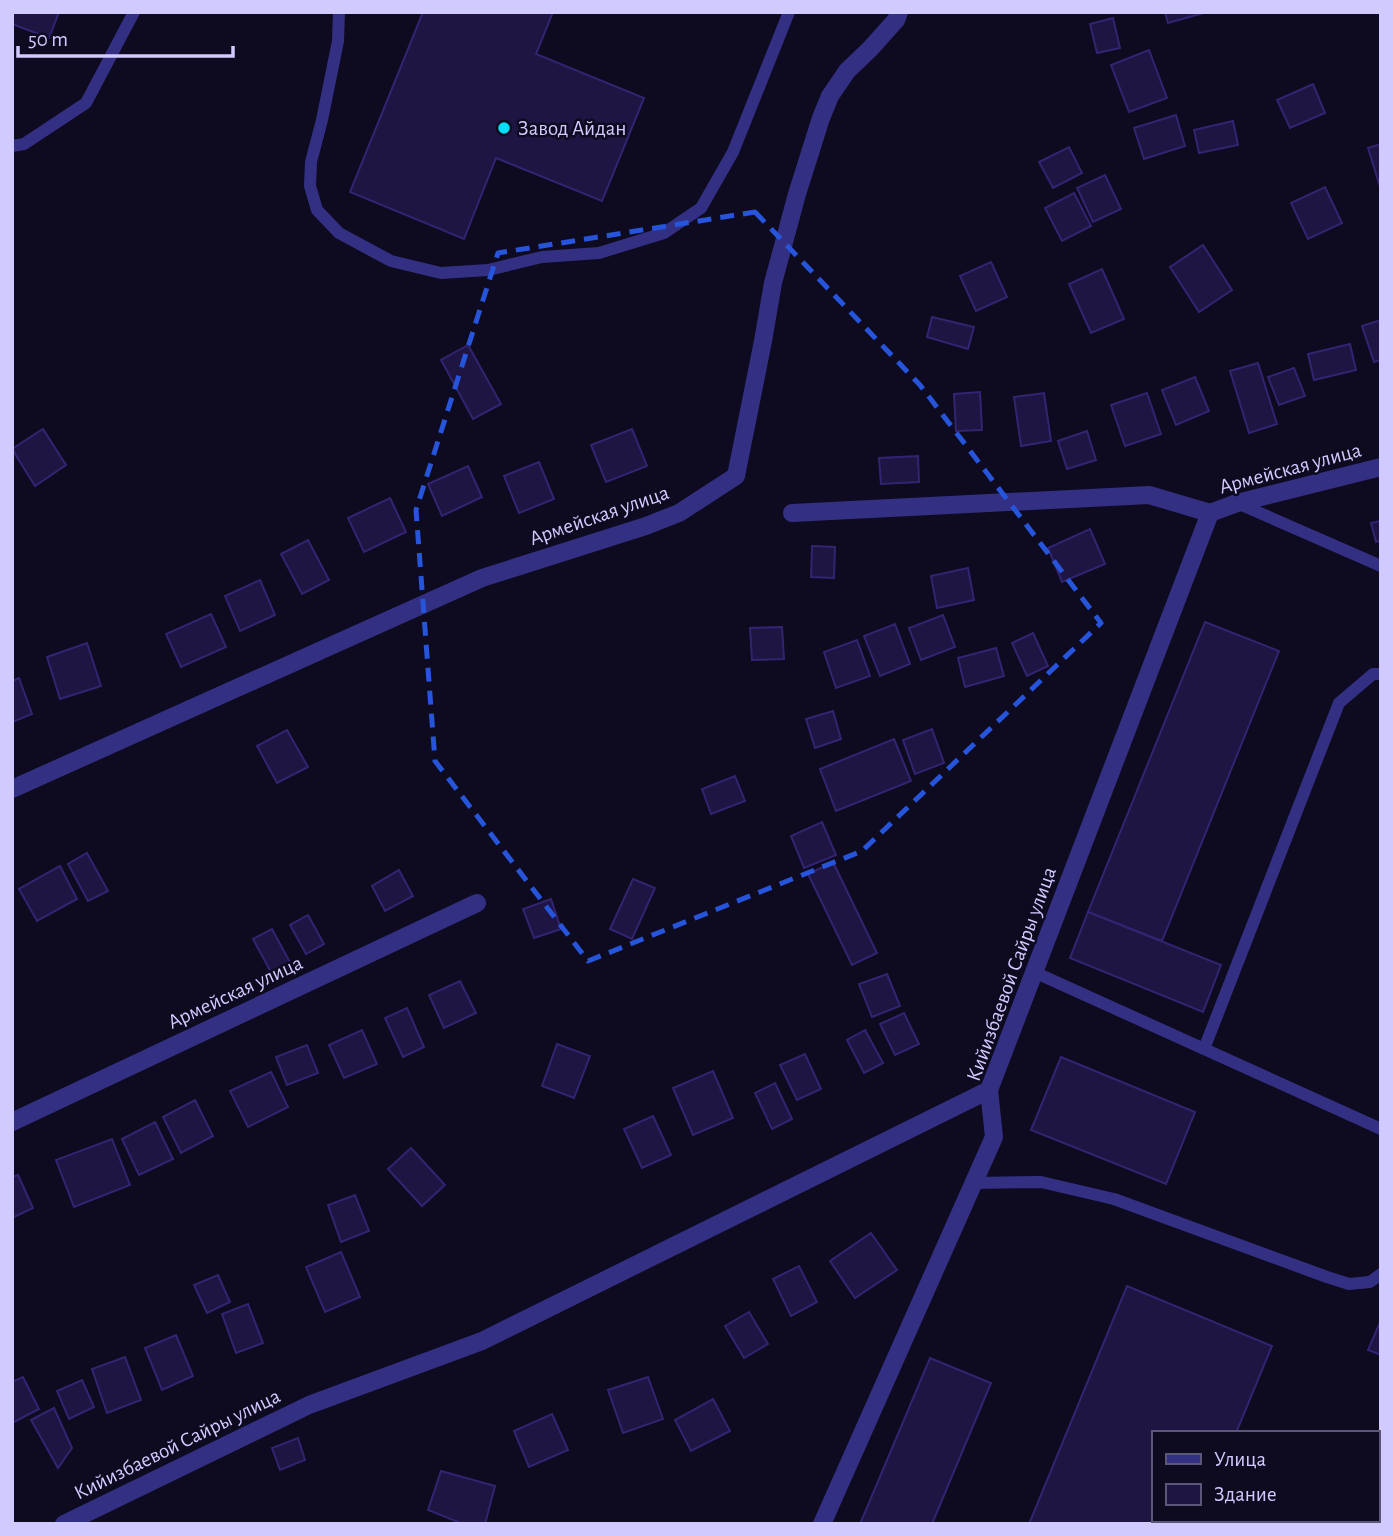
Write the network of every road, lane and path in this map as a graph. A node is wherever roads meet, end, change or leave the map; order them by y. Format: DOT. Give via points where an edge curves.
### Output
graph roads {
  1 [pos="134,12"];
  2 [pos="338,12"];
  3 [pos="789,12"];
  4 [pos="900,12"];
  5 [pos="12,146"];
  6 [pos="1381,467"];
  7 [pos="1237,503"];
  8 [pos="792,513"];
  9 [pos="1210,513"];
  10 [pos="1381,566"];
  11 [pos="1381,674"];
  12 [pos="12,789"];
  13 [pos="477,903"];
  14 [pos="1034,972"];
  15 [pos="1204,1049"];
  16 [pos="989,1090"];
  17 [pos="12,1122"];
  18 [pos="1381,1129"];
  19 [pos="974,1183"];
  20 [pos="1381,1274"];
  21 [pos="64,1524"];
  22 [pos="822,1524"];
  1 -- 5 [label="lane" via="86,103 24,144"];
  2 -- 3 [label="lane" via="338,41 312,162 310,186 317,210 339,233 391,261 440,273 600,253 664,233 701,208 733,152"];
  4 -- 12 [label="street, Армейская улица" via="847,71 821,118 773,283 736,476 679,513 482,578"];
  6 -- 7 [label="street, Армейская улица"];
  7 -- 9 [label="street, Армейская улица"];
  7 -- 10 [label="lane"];
  8 -- 9 [label="street" via="1149,495"];
  9 -- 14 [label="street, Кийизбаевой Сайры улица"];
  11 -- 15 [label="lane" via="1373,674 1339,703"];
  13 -- 17 [label="street, Армейская улица"];
  14 -- 15 [label="lane"];
  14 -- 16 [label="street, Кийизбаевой Сайры улица"];
  15 -- 18 [label="lane"];
  16 -- 19 [label="street, Кийизбаевой Сайры улица" via="995,1137"];
  16 -- 21 [label="street, Кийизбаевой Сайры улица" via="482,1340 309,1405"];
  19 -- 20 [label="lane" via="1041,1182 1114,1199 1349,1284 1370,1282"];
  19 -- 22 [label="street, Кийизбаевой Сайры улица"];
}
